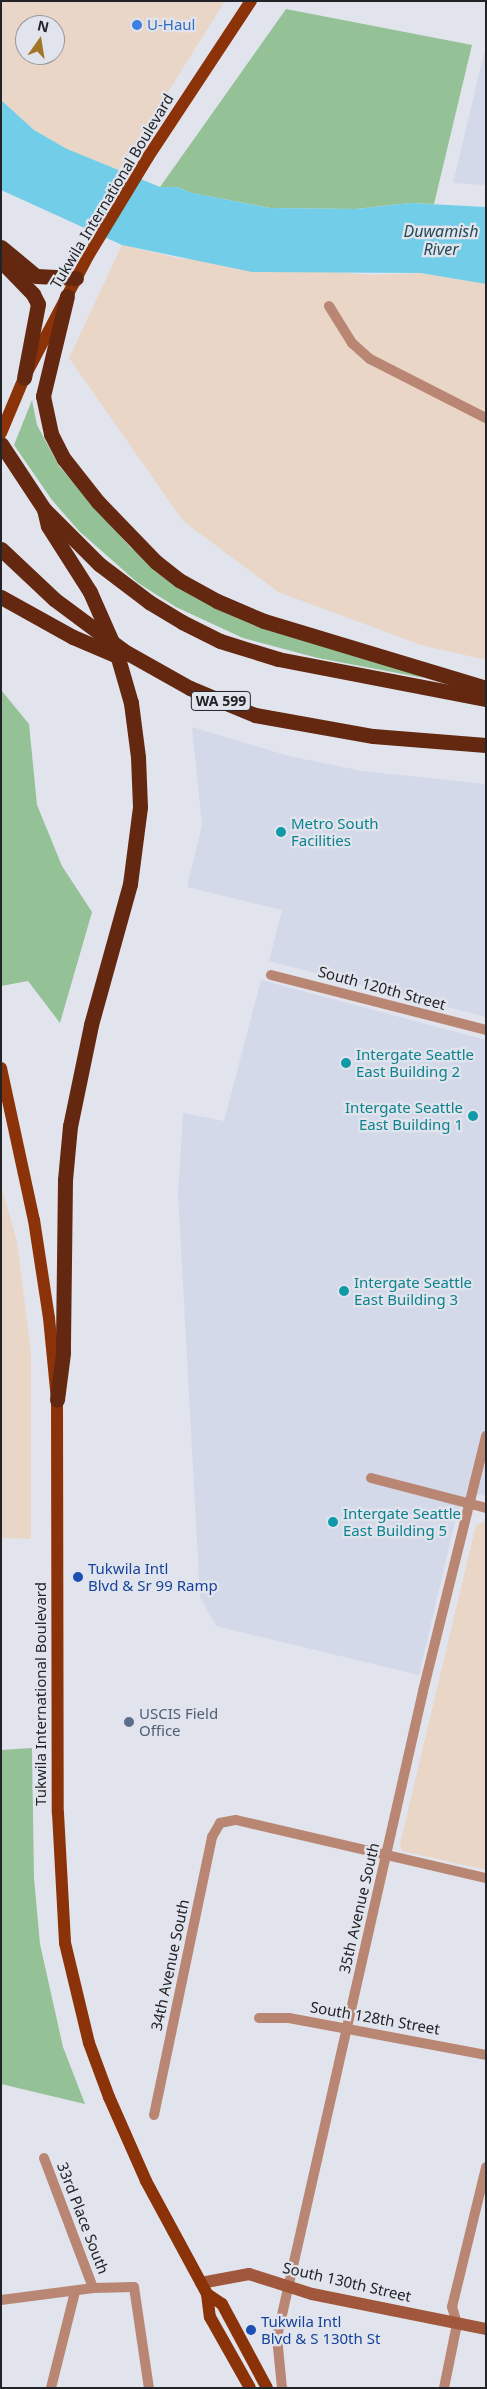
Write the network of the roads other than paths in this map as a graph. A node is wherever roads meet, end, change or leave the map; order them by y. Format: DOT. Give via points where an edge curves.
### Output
graph roads {
  1 [pos="251,1"];
  2 [pos="1,247"];
  3 [pos="1,261"];
  4 [pos="76,278"];
  5 [pos="67,296"];
  6 [pos="329,306"];
  7 [pos="24,378"];
  8 [pos="486,418"];
  9 [pos="1,433"];
  10 [pos="1,444"];
  11 [pos="44,508"];
  12 [pos="1,549"];
  13 [pos="1,597"];
  14 [pos="190,688"];
  15 [pos="486,688"];
  16 [pos="486,699"];
  17 [pos="486,745"];
  18 [pos="271,975"];
  19 [pos="486,1030"];
  20 [pos="1,1068"];
  21 [pos="57,1400"];
  22 [pos="486,1436"];
  23 [pos="371,1478"];
  24 [pos="470,1504"];
  25 [pos="486,1508"];
  26 [pos="387,1854"];
  27 [pos="486,1878"];
  28 [pos="259,2018"];
  29 [pos="347,2028"];
  30 [pos="486,2054"];
  31 [pos="154,2115"];
  32 [pos="44,2158"];
  33 [pos="486,2167"];
  34 [pos="289,2286"];
  35 [pos="94,2288"];
  36 [pos="204,2288"];
  37 [pos="75,2292"];
  38 [pos="1,2300"];
  39 [pos="457,2324"];
  40 [pos="486,2329"];
  41 [pos="51,2388"];
  42 [pos="149,2388"];
  43 [pos="250,2388"];
  44 [pos="267,2388"];
  45 [pos="282,2388"];
  46 [pos="444,2388"];
  1 -- 4 [label="main road, Tukwila International Boulevard" via="148,157"];
  2 -- 4 [label="highway" via="36,276"];
  3 -- 7 [label="highway" via="33,294 38,304"];
  4 -- 5 [label="main road, Tukwila International Boulevard"];
  5 -- 7 [label="main road, Tukwila International Boulevard"];
  5 -- 15 [label="highway" via="45,378 42,396 45,418 64,459 98,502 156,562 179,580 217,601 264,621"];
  6 -- 8 [label="street" via="352,343 370,359"];
  7 -- 9 [label="main road, Tukwila International Boulevard"];
  10 -- 11 [label="highway"];
  11 -- 16 [label="highway" via="99,564 142,596 220,641 278,660"];
  11 -- 21 [label="highway" via="48,526 90,592 116,652 131,703 138,757 138,841 130,884 84,1054 70,1126 65,1180 64,1352"];
  12 -- 14 [label="highway, WA 599" via="85,626 124,652"];
  13 -- 14 [label="highway" via="73,637"];
  14 -- 17 [label="highway, WA 599" via="255,715 324,729"];
  18 -- 19 [label="street, South 120th Street"];
  20 -- 21 [label="main road, Tukwila International Boulevard" via="34,1220"];
  21 -- 36 [label="main road, Tukwila International Boulevard" via="58,1813 65,1943 88,2042 109,2097 151,2189"];
  22 -- 24 [label="street, 35th Avenue South"];
  23 -- 24 [label="street"];
  24 -- 25 [label="street"];
  24 -- 26 [label="street, 35th Avenue South" via="423,1691"];
  26 -- 27 [label="street"];
  26 -- 29 [label="street, 35th Avenue South"];
  26 -- 31 [label="street, 34th Avenue South" via="236,1820 220,1823 212,1837"];
  28 -- 29 [label="street, South 128th Street" via="289,2018"];
  29 -- 30 [label="street, South 128th Street"];
  29 -- 34 [label="street, 35th Avenue South"];
  32 -- 35 [label="street, 33rd Place South"];
  33 -- 39 [label="street" via="452,2308"];
  34 -- 36 [label="street, South 130th Street" via="249,2274"];
  34 -- 39 [label="street, South 130th Street"];
  34 -- 45 [label="street, 35th Avenue South" via="277,2337"];
  35 -- 37 [label="street"];
  35 -- 42 [label="street" via="128,2285 136,2292"];
  36 -- 43 [label="main road, Tukwila International Boulevard" via="210,2316"];
  36 -- 44 [label="main road, Tukwila International Boulevard" via="222,2304"];
  37 -- 38 [label="street"];
  37 -- 41 [label="street"];
  39 -- 40 [label="street, South 130th Street"];
  39 -- 46 [label="street"];
}
